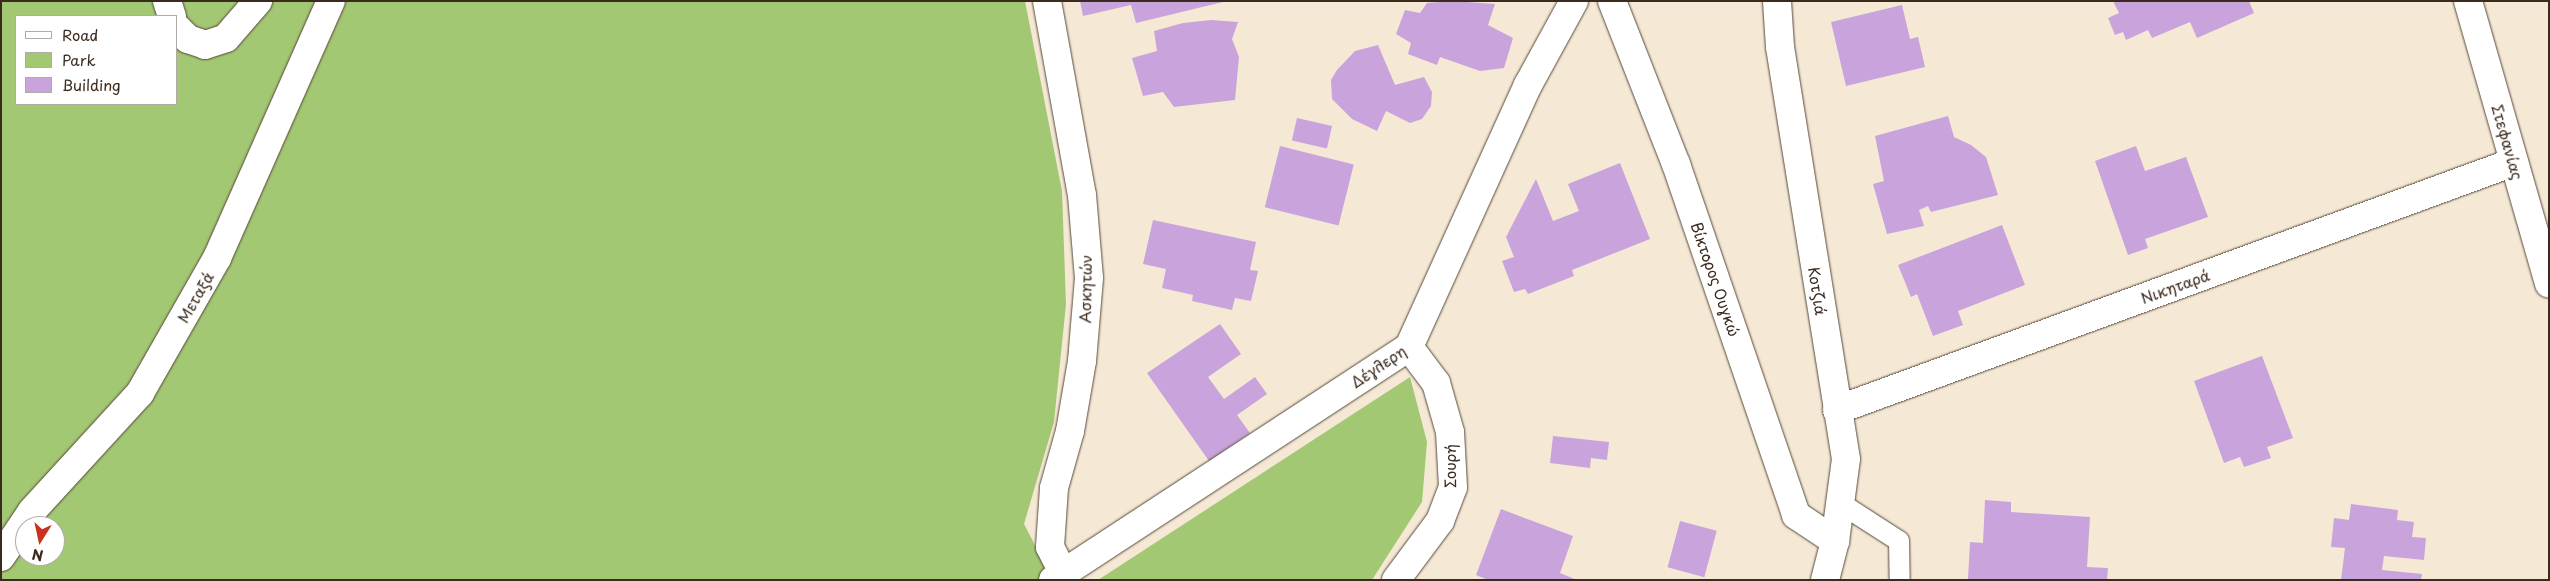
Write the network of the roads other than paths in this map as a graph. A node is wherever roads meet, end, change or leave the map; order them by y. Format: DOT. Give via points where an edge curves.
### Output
graph roads {
  1 [pos="167,1"];
  2 [pos="258,1"];
  3 [pos="331,1"];
  4 [pos="1047,1"];
  5 [pos="1574,1"];
  6 [pos="1612,1"];
  7 [pos="1777,1"];
  8 [pos="2468,1"];
  9 [pos="172,15"];
  10 [pos="178,29"];
  11 [pos="2514,162"];
  12 [pos="2549,284"];
  13 [pos="1409,347"];
  14 [pos="1837,410"];
  15 [pos="1840,503"];
  16 [pos="1835,541"];
  17 [pos="1,557"];
  18 [pos="1058,576"];
  19 [pos="1396,580"];
  20 [pos="1824,580"];
  21 [pos="1900,580"];
  1 -- 9 [label="street"];
  2 -- 10 [label="street" via="226,38 206,45 188,39"];
  3 -- 17 [label="street, Μεταξά" via="217,258 140,393 32,511"];
  4 -- 18 [label="street, Ασκητών" via="1082,195 1089,278 1082,361 1070,431 1054,488 1050,547"];
  5 -- 13 [label="street, Δέγλερη" via="1528,85"];
  6 -- 16 [label="street, Βίκτορος Ουγκώ" via="1676,164 1796,515"];
  7 -- 14 [label="street, Κοτζιά" via="1780,47"];
  8 -- 11 [label="street, Στεφανίας"];
  11 -- 12 [label="street, Στεφανίας"];
  11 -- 14 [label="street, Νικηταρά"];
  13 -- 18 [label="street, Δέγλερη"];
  13 -- 19 [label="street, Σουρή" via="1436,383 1450,432 1453,487 1440,521"];
  14 -- 15 [label="street, Κοτζιά" via="1846,459"];
  15 -- 16 [label="street, Κοτζιά"];
  15 -- 21 [label="lane" via="1900,541"];
  16 -- 20 [label="street, Κοτζιά"];
}
